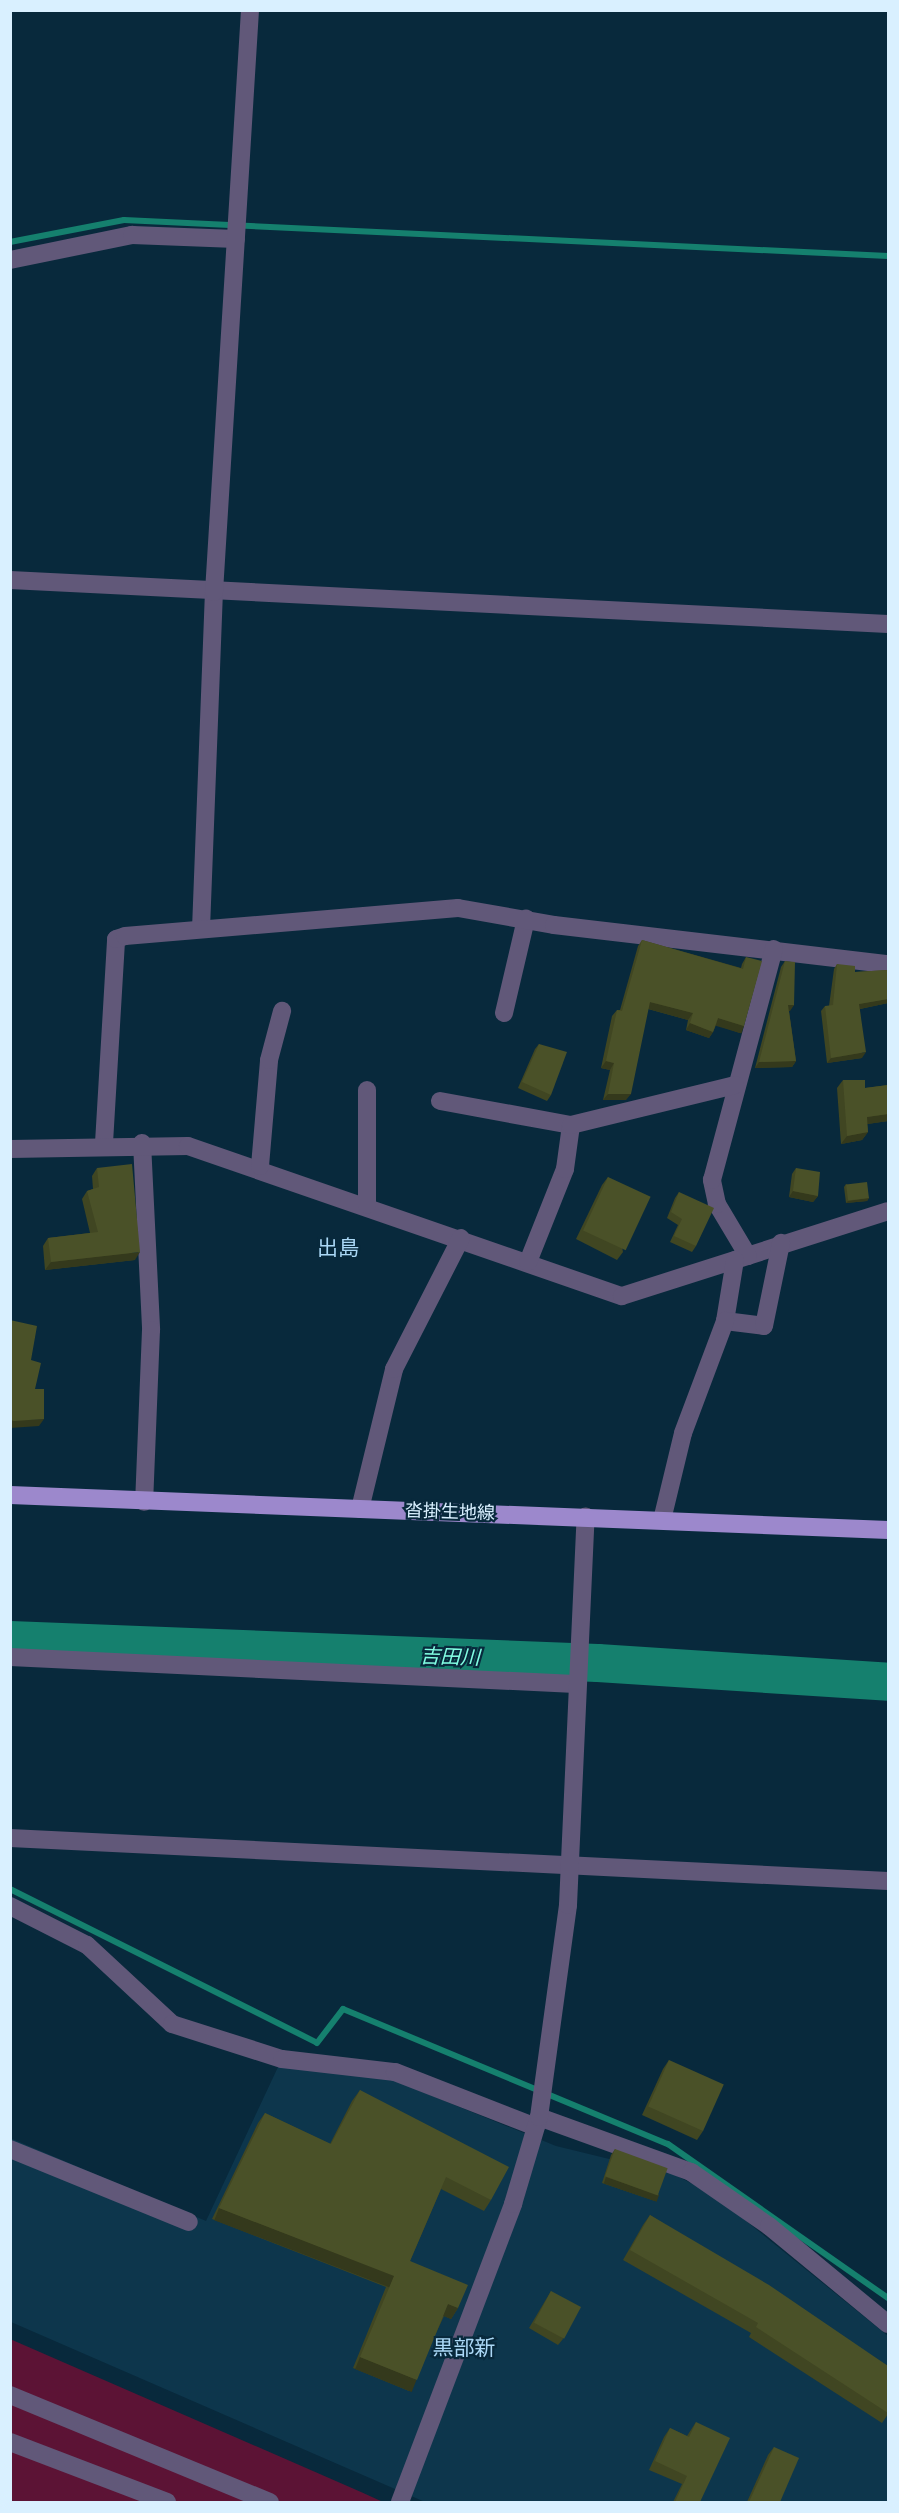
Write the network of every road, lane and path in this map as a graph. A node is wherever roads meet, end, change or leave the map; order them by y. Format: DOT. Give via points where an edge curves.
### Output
graph roads {
  1 [pos="250,10"];
  2 [pos="236,239"];
  3 [pos="10,260"];
  4 [pos="10,580"];
  5 [pos="214,592"];
  6 [pos="888,624"];
  7 [pos="526,919"];
  8 [pos="201,929"];
  9 [pos="774,949"];
  10 [pos="888,964"];
  11 [pos="282,1011"];
  12 [pos="504,1013"];
  13 [pos="735,1085"];
  14 [pos="367,1090"];
  15 [pos="440,1101"];
  16 [pos="571,1125"];
  17 [pos="104,1143"];
  18 [pos="142,1143"];
  19 [pos="10,1149"];
  20 [pos="260,1166"];
  21 [pos="367,1205"];
  22 [pos="888,1211"];
  23 [pos="461,1238"];
  24 [pos="781,1243"];
  25 [pos="741,1258"];
  26 [pos="528,1262"];
  27 [pos="725,1321"];
  28 [pos="10,1495"];
  29 [pos="144,1502"];
  30 [pos="360,1509"];
  31 [pos="586,1516"];
  32 [pos="662,1520"];
  33 [pos="888,1530"];
  34 [pos="10,1657"];
  35 [pos="575,1684"];
  36 [pos="10,1838"];
  37 [pos="569,1866"];
  38 [pos="888,1881"];
  39 [pos="10,1906"];
  40 [pos="538,2122"];
  41 [pos="10,2149"];
  42 [pos="189,2222"];
  43 [pos="888,2324"];
  44 [pos="10,2395"];
  45 [pos="10,2442"];
  46 [pos="167,2502"];
  47 [pos="270,2502"];
  48 [pos="400,2502"];
  1 -- 2 [label="street"];
  2 -- 3 [label="street" via="132,235"];
  2 -- 5 [label="street"];
  4 -- 5 [label="street"];
  5 -- 6 [label="street"];
  5 -- 8 [label="street"];
  7 -- 8 [label="street" via="458,908"];
  7 -- 9 [label="street"];
  7 -- 12 [label="street"];
  8 -- 17 [label="street" via="116,939"];
  9 -- 10 [label="street"];
  9 -- 13 [label="street"];
  11 -- 20 [label="street" via="269,1060"];
  13 -- 16 [label="street"];
  13 -- 25 [label="street" via="712,1180 717,1204"];
  14 -- 21 [label="street"];
  15 -- 16 [label="street"];
  16 -- 26 [label="street" via="565,1169"];
  17 -- 18 [label="street"];
  17 -- 19 [label="street"];
  18 -- 20 [label="street" via="188,1146"];
  18 -- 29 [label="street" via="151,1330"];
  20 -- 21 [label="street"];
  21 -- 23 [label="street"];
  22 -- 24 [label="street"];
  23 -- 26 [label="street"];
  23 -- 30 [label="street" via="394,1369"];
  24 -- 25 [label="street"];
  24 -- 27 [label="street" via="764,1326"];
  25 -- 26 [label="street" via="650,1291 622,1296"];
  25 -- 27 [label="street"];
  27 -- 32 [label="street" via="683,1433"];
  28 -- 29 [label="main road, 沓掛生地線"];
  29 -- 30 [label="main road, 沓掛生地線"];
  30 -- 31 [label="main road, 沓掛生地線"];
  31 -- 32 [label="main road, 沓掛生地線"];
  31 -- 35 [label="street"];
  32 -- 33 [label="main road, 沓掛生地線"];
  34 -- 35 [label="street"];
  35 -- 37 [label="street"];
  36 -- 37 [label="street"];
  37 -- 38 [label="street"];
  37 -- 40 [label="street"];
  39 -- 40 [label="street" via="87,1945 172,2024 282,2060 395,2072"];
  40 -- 43 [label="street" via="691,2172 769,2226"];
  40 -- 48 [label="street" via="513,2204"];
  41 -- 42 [label="street"];
  44 -- 47 [label="street"];
  45 -- 46 [label="street"];
}
